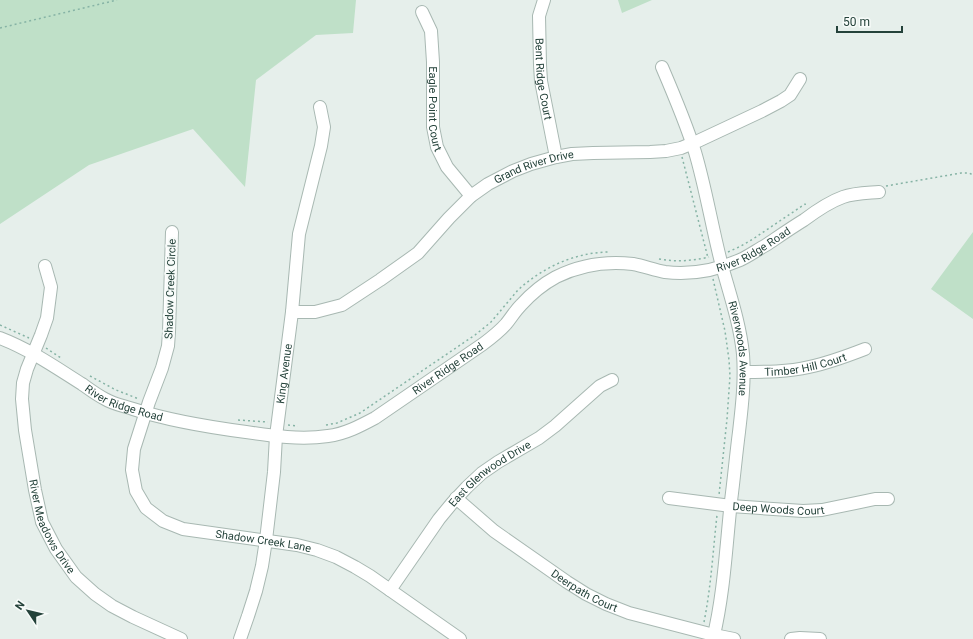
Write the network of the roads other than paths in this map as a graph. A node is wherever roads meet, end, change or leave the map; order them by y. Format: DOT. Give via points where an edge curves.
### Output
graph roads {
  1 [pos="544,0"];
  2 [pos="422,12"];
  3 [pos="662,67"];
  4 [pos="800,79"];
  5 [pos="320,108"];
  6 [pos="692,144"];
  7 [pos="556,157"];
  8 [pos="879,192"];
  9 [pos="471,196"];
  10 [pos="172,232"];
  11 [pos="45,266"];
  12 [pos="722,266"];
  13 [pos="292,312"];
  14 [pos="0,338"];
  15 [pos="866,349"];
  16 [pos="33,354"];
  17 [pos="744,372"];
  18 [pos="612,380"];
  19 [pos="145,413"];
  20 [pos="276,436"];
  21 [pos="456,498"];
  22 [pos="669,498"];
  23 [pos="888,499"];
  24 [pos="731,506"];
  25 [pos="266,540"];
  26 [pos="390,590"];
  27 [pos="713,637"];
  28 [pos="181,639"];
  29 [pos="240,639"];
  30 [pos="460,639"];
  31 [pos="734,639"];
  32 [pos="791,639"];
  33 [pos="820,639"];
  1 -- 7 [label="street, Bent Ridge Court" via="539,16 541,80"];
  2 -- 9 [label="street, Eagle Point Court" via="431,31 433,127 438,147 447,167"];
  3 -- 6 [label="street, Riverwoods Avenue"];
  4 -- 6 [label="street, Grand River Drive" via="790,95 781,101"];
  5 -- 13 [label="street, King Avenue" via="324,127 322,146 299,234"];
  6 -- 7 [label="street, Grand River Drive" via="666,151 572,154"];
  6 -- 12 [label="street, Riverwoods Avenue"];
  7 -- 9 [label="street, Grand River Drive" via="513,171"];
  8 -- 12 [label="street, River Ridge Road" via="843,197 822,207 752,254"];
  9 -- 13 [label="street, Grand River Drive" via="418,253 342,305 315,312"];
  10 -- 19 [label="street, Shadow Creek Circle" via="168,346"];
  11 -- 16 [label="street, River Meadows Drive" via="51,287 47,318"];
  12 -- 17 [label="street, Riverwoods Avenue" via="740,332"];
  12 -- 20 [label="street, River Ridge Road" via="694,272 664,272 634,264 603,263 572,270 530,295 494,336 375,418 345,432 328,436"];
  13 -- 20 [label="street, King Avenue"];
  14 -- 16 [label="street, River Ridge Road"];
  15 -- 17 [label="street, Timber Hill Court" via="808,368"];
  16 -- 19 [label="street, River Ridge Road" via="105,399"];
  16 -- 28 [label="street, River Meadows Drive" via="23,383 25,430 34,490 42,522 56,549 76,577 95,594 133,617"];
  17 -- 24 [label="street, Riverwoods Avenue"];
  18 -- 21 [label="street, East Glenwood Drive" via="600,386 556,426 482,473"];
  19 -- 20 [label="street, River Ridge Road" via="196,425"];
  19 -- 25 [label="street, Shadow Creek Lane" via="134,449 132,470 136,491 146,508 163,521 183,528"];
  20 -- 25 [label="street, King Avenue"];
  21 -- 26 [label="street, East Glenwood Drive"];
  21 -- 27 [label="street, Deerpath Court" via="494,530 586,594 629,613"];
  22 -- 24 [label="street, Deep Woods Court"];
  23 -- 24 [label="street, Deep Woods Court" via="803,511"];
  24 -- 27 [label="street, Riverwoods Avenue" via="723,585"];
  25 -- 26 [label="street, Shadow Creek Lane" via="297,545 336,557"];
  25 -- 29 [label="street, King Avenue" via="256,591"];
  26 -- 30 [label="street, Shadow Creek Lane"];
  27 -- 31 [label="street, Deerpath Court"];
  32 -- 33 [label="street"];
}
